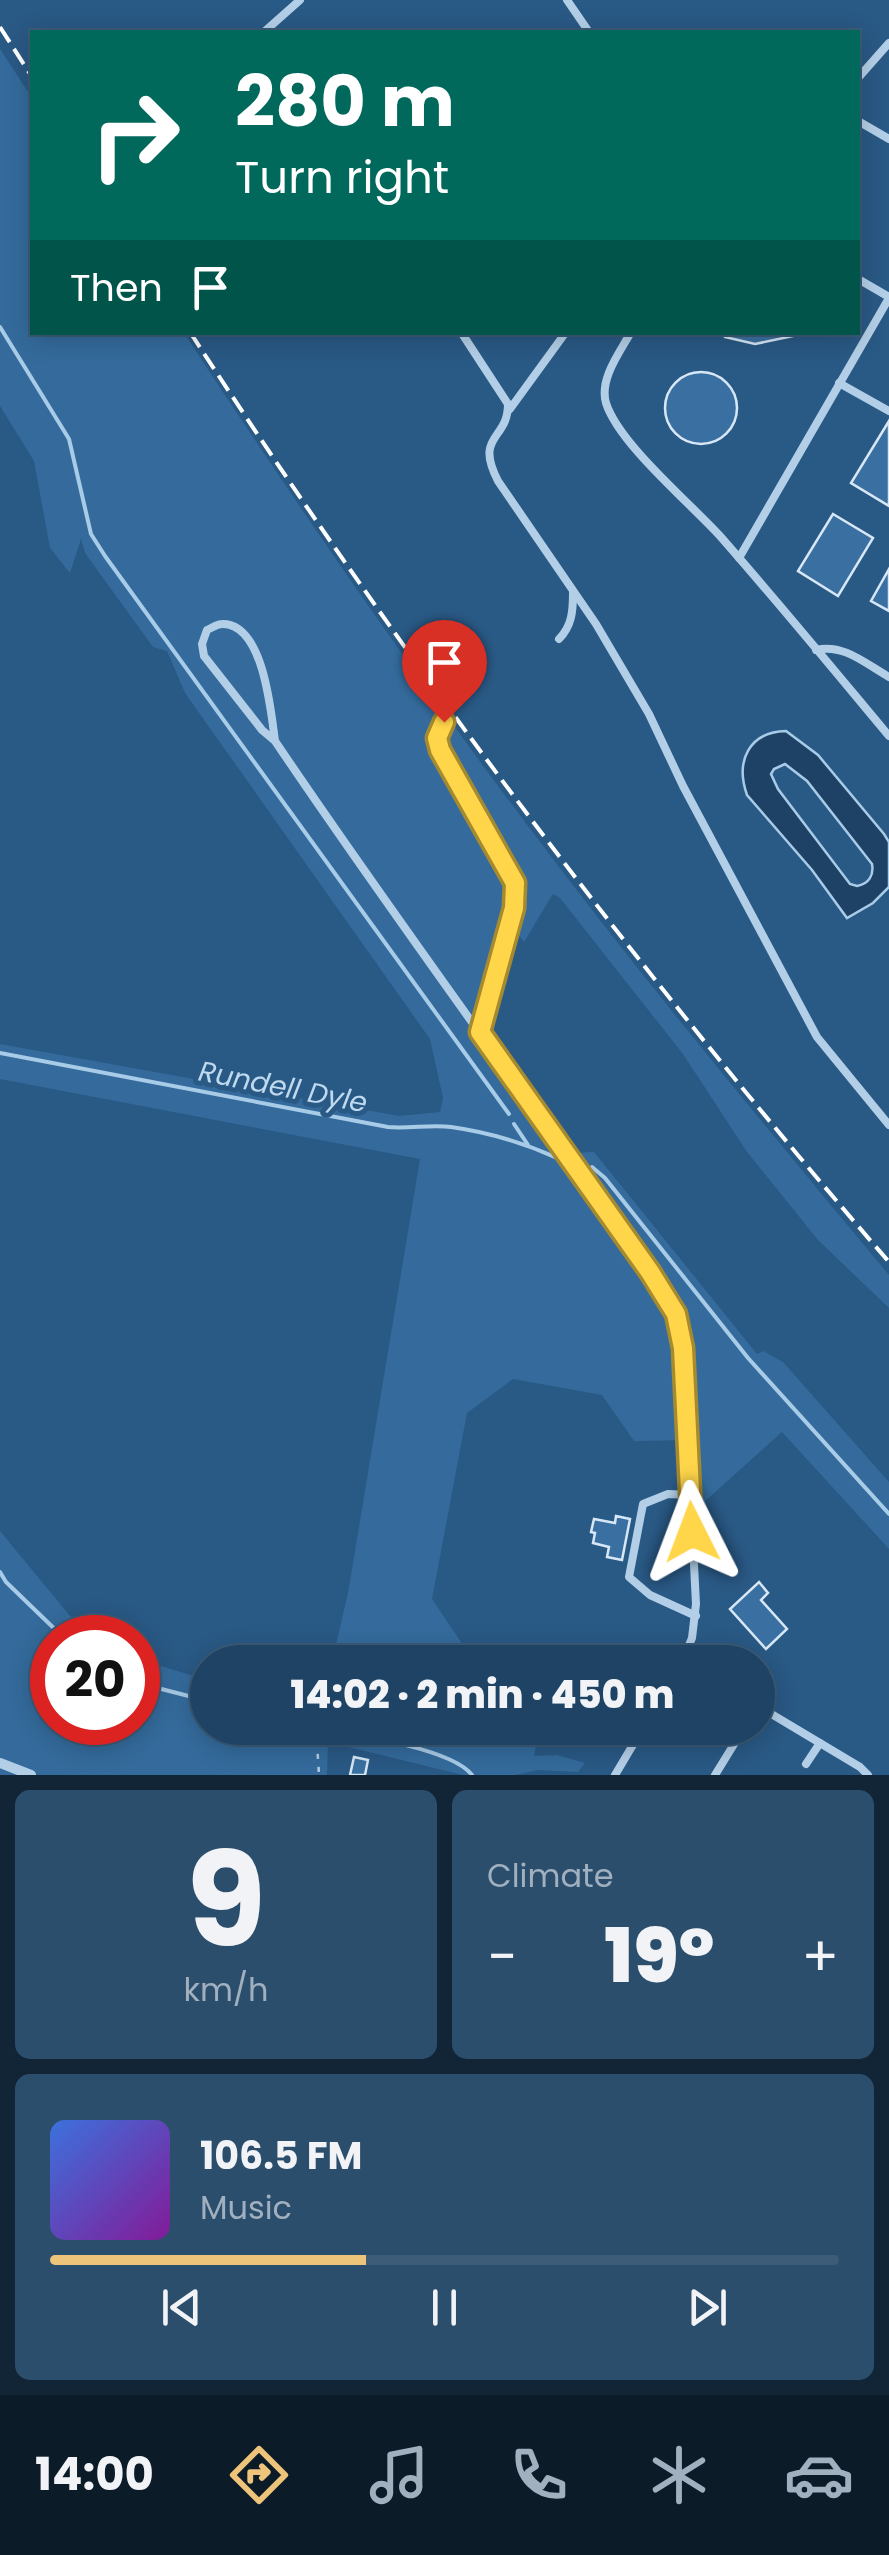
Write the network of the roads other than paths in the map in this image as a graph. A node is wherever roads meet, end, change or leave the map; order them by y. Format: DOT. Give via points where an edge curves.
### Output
graph roads {
  1 [pos="300,0"];
  2 [pos="567,0"];
  3 [pos="266,30"];
  4 [pos="588,30"];
  5 [pos="889,43"];
  6 [pos="860,76"];
  7 [pos="860,121"];
  8 [pos="889,139"];
  9 [pos="860,279"];
  10 [pos="889,298"];
  11 [pos="463,335"];
  12 [pos="564,335"];
  13 [pos="629,335"];
  14 [pos="839,383"];
  15 [pos="509,410"];
  16 [pos="889,411"];
  17 [pos="739,558"];
  18 [pos="573,590"];
  19 [pos="558,639"];
  20 [pos="816,650"];
  21 [pos="889,678"];
  22 [pos="444,722"];
  23 [pos="889,736"];
  24 [pos="275,741"];
  25 [pos="480,1032"];
  26 [pos="889,1125"];
  27 [pos="690,1495"];
  28 [pos="696,1616"];
  29 [pos="689,1645"];
  30 [pos="775,1716"];
  31 [pos="820,1743"];
  32 [pos="633,1745"];
  33 [pos="734,1745"];
  34 [pos="0,1763"];
  35 [pos="806,1764"];
  36 [pos="31,1775"];
  37 [pos="615,1775"];
  38 [pos="715,1775"];
  39 [pos="868,1775"];
  1 -- 3 [label="lane"];
  2 -- 4 [label="lane"];
  5 -- 6 [label="lane"];
  7 -- 8 [label="lane"];
  9 -- 10 [label="lane"];
  10 -- 14 [label="lane"];
  11 -- 15 [label="lane"];
  12 -- 15 [label="lane"];
  13 -- 17 [label="lane" via="604,390 611,414"];
  14 -- 16 [label="lane"];
  14 -- 17 [label="lane"];
  15 -- 18 [label="lane" via="489,448 492,467"];
  17 -- 20 [label="lane"];
  18 -- 19 [label="lane" via="571,621"];
  18 -- 26 [label="lane" via="649,714 817,1037"];
  20 -- 21 [label="lane" via="844,651"];
  20 -- 23 [label="lane"];
  22 -- 25 [label="lane" via="440,750 517,894"];
  24 -- 24 [label="lane" via="204,656 207,630 222,624 237,629 255,650 268,685"];
  24 -- 25 [label="lane"];
  25 -- 27 [label="lane" via="676,1314"];
  27 -- 28 [label="lane"];
  27 -- 28 [label="lane" via="668,1494 644,1504 630,1577 650,1595"];
  28 -- 29 [label="lane"];
  30 -- 31 [label="lane"];
  31 -- 35 [label="lane"];
  31 -- 39 [label="lane"];
  32 -- 37 [label="lane"];
  33 -- 38 [label="lane"];
  34 -- 36 [label="street"];
}
